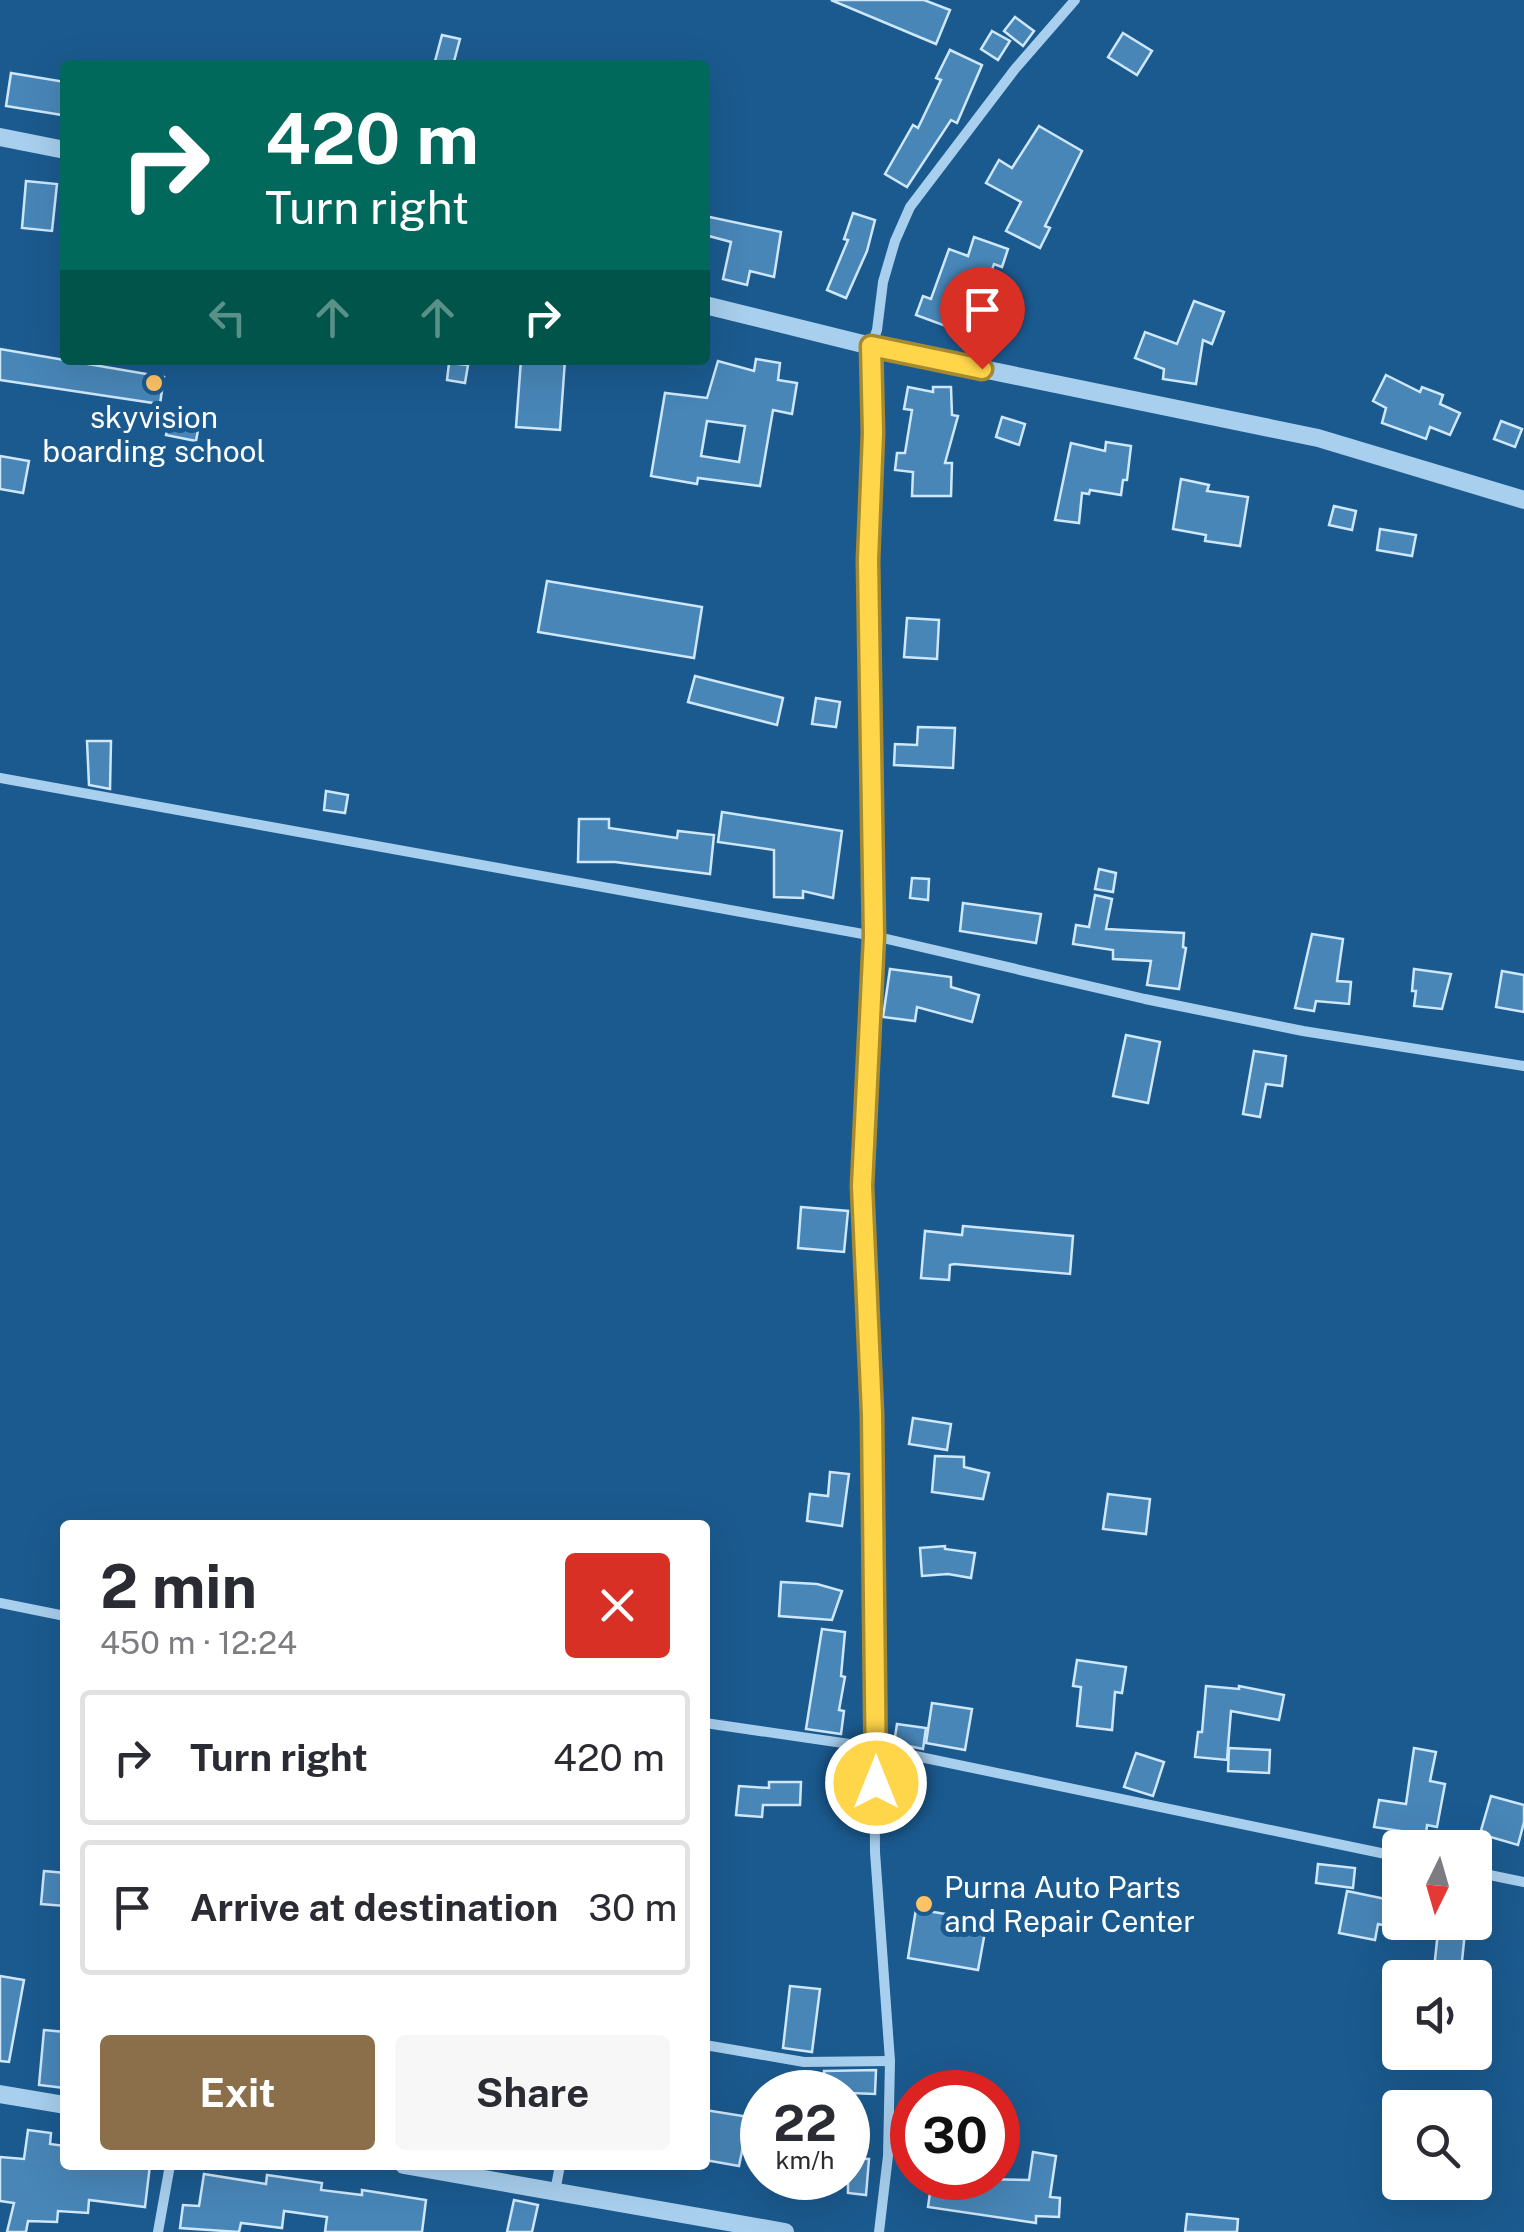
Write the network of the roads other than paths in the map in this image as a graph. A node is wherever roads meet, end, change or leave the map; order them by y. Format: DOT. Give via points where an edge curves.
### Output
graph roads {
  1 [pos="1075,0"];
  2 [pos="0,137"];
  3 [pos="60,149"];
  4 [pos="710,307"];
  5 [pos="871,346"];
  6 [pos="1524,500"];
  7 [pos="0,778"];
  8 [pos="874,936"];
  9 [pos="1524,1066"];
  10 [pos="0,1603"];
  11 [pos="60,1615"];
  12 [pos="710,1724"];
  13 [pos="876,1748"];
  14 [pos="1382,1852"];
  15 [pos="1492,1875"];
  16 [pos="1524,1882"];
  17 [pos="710,2046"];
  18 [pos="890,2061"];
  19 [pos="0,2094"];
  20 [pos="60,2104"];
  21 [pos="169,2170"];
  22 [pos="432,2170"];
  23 [pos="559,2170"];
  24 [pos="555,2192"];
  25 [pos="158,2232"];
  26 [pos="785,2232"];
  27 [pos="879,2232"];
  1 -- 5 [label="street" via="910,207 883,282"];
  2 -- 3 [label="street"];
  4 -- 5 [label="street"];
  5 -- 6 [label="street" via="1318,438"];
  5 -- 8 [label="street"];
  7 -- 8 [label="street"];
  8 -- 9 [label="street" via="1303,1031"];
  8 -- 13 [label="street" via="862,1186"];
  10 -- 11 [label="street"];
  12 -- 13 [label="street"];
  13 -- 14 [label="street"];
  13 -- 18 [label="street"];
  15 -- 16 [label="street"];
  17 -- 18 [label="street" via="804,2062"];
  18 -- 27 [label="street"];
  19 -- 20 [label="street"];
  21 -- 25 [label="street"];
  22 -- 24 [label="street"];
  23 -- 24 [label="street"];
  24 -- 26 [label="street"];
}
